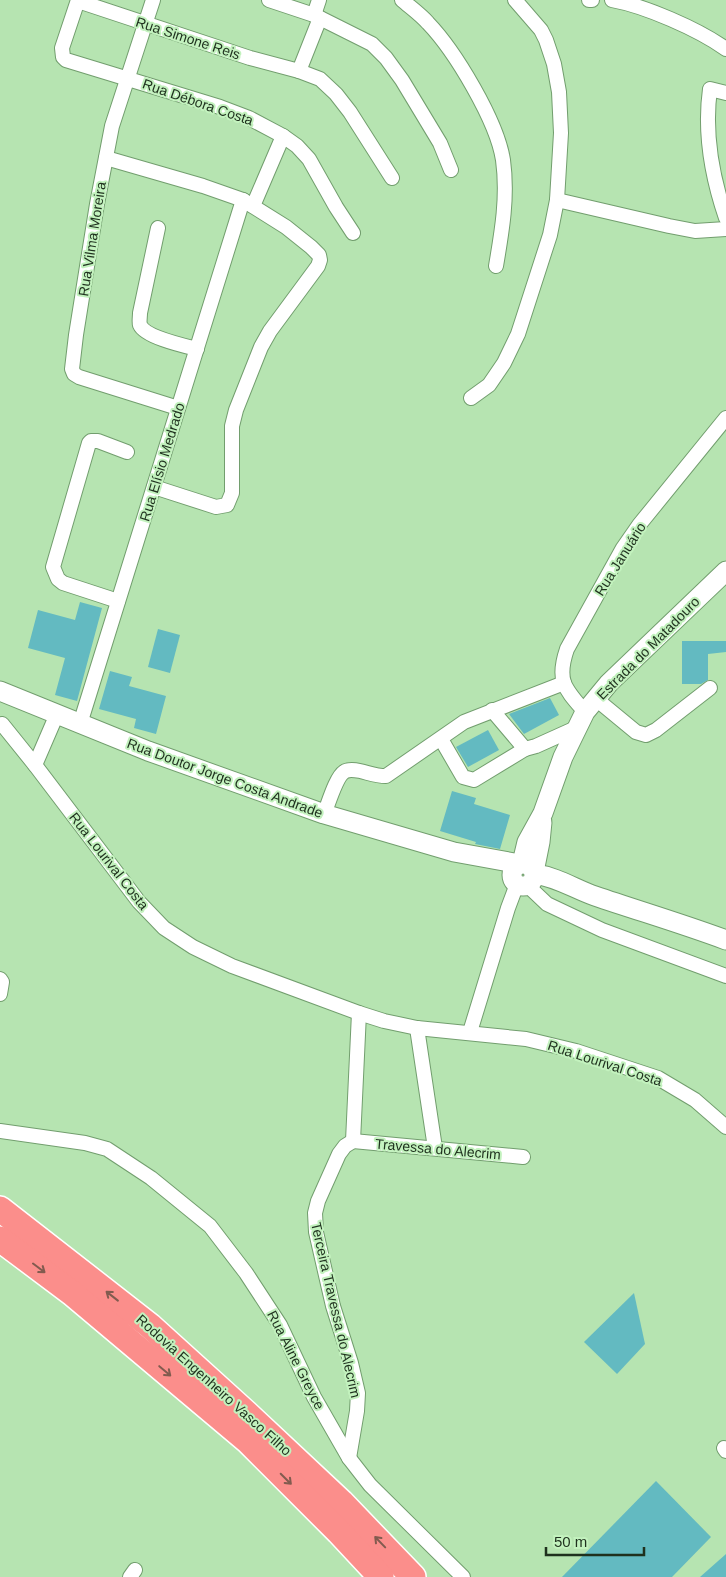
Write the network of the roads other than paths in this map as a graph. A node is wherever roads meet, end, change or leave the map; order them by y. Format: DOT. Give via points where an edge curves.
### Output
graph roads {
  1 [pos="153,0"];
  2 [pos="269,0"];
  3 [pos="319,0"];
  4 [pos="402,0"];
  5 [pos="515,0"];
  6 [pos="612,0"];
  7 [pos="78,1"];
  8 [pos="317,17"];
  9 [pos="144,23"];
  10 [pos="726,49"];
  11 [pos="299,71"];
  12 [pos="127,78"];
  13 [pos="726,93"];
  14 [pos="283,136"];
  15 [pos="106,158"];
  16 [pos="451,170"];
  17 [pos="392,178"];
  18 [pos="557,200"];
  19 [pos="248,203"];
  20 [pos="726,218"];
  21 [pos="158,228"];
  22 [pos="726,229"];
  23 [pos="353,234"];
  24 [pos="496,266"];
  25 [pos="197,349"];
  26 [pos="471,398"];
  27 [pos="178,408"];
  28 [pos="726,418"];
  29 [pos="127,452"];
  30 [pos="154,487"];
  31 [pos="726,571"];
  32 [pos="118,602"];
  33 [pos="564,683"];
  34 [pos="710,688"];
  35 [pos="0,691"];
  36 [pos="492,710"];
  37 [pos="586,713"];
  38 [pos="57,714"];
  39 [pos="2,724"];
  40 [pos="80,724"];
  41 [pos="441,739"];
  42 [pos="525,749"];
  43 [pos="35,765"];
  44 [pos="324,814"];
  45 [pos="525,876"];
  46 [pos="726,940"];
  47 [pos="726,976"];
  48 [pos="0,979"];
  49 [pos="0,994"];
  50 [pos="359,1013"];
  51 [pos="416,1028"];
  52 [pos="470,1032"];
  53 [pos="726,1127"];
  54 [pos="0,1131"];
  55 [pos="352,1142"];
  56 [pos="435,1148"];
  57 [pos="523,1157"];
  58 [pos="0,1209"];
  59 [pos="0,1239"];
  60 [pos="349,1458"];
  61 [pos="381,1577"];
  62 [pos="413,1577"];
  63 [pos="463,1577"];
  1 -- 9 [label="street, Rua Vilma Moreira"];
  2 -- 8 [label="street"];
  3 -- 8 [label="street"];
  4 -- 24 [label="street" via="428,22 446,45 492,125 503,158 505,184 505,214"];
  5 -- 18 [label="street" via="541,30 554,64 561,133"];
  6 -- 10 [label="street" via="663,16"];
  7 -- 9 [label="street, Rua Simone Reis"];
  7 -- 12 [label="street, Rua Débora Costa" via="62,48 63,57 72,63"];
  8 -- 11 [label="street"];
  8 -- 16 [label="street" via="372,44 386,58 440,143"];
  9 -- 11 [label="street, Rua Simone Reis"];
  9 -- 12 [label="street, Rua Vilma Moreira"];
  11 -- 17 [label="street, Rua Simone Reis" via="320,80 336,94"];
  12 -- 14 [label="street, Rua Débora Costa" via="220,107"];
  12 -- 15 [label="street, Rua Vilma Moreira" via="115,113"];
  13 -- 20 [label="street" via="710,89 708,112 714,179"];
  14 -- 19 [label="street, Rua Elísio Medrado"];
  14 -- 23 [label="street, Rua Débora Costa" via="309,159"];
  15 -- 19 [label="street" via="204,186"];
  15 -- 27 [label="street, Rua Vilma Moreira" via="72,369 79,377"];
  18 -- 22 [label="street" via="669,226 695,230"];
  18 -- 26 [label="street" via="548,243 518,334 490,385"];
  19 -- 25 [label="street, Rua Elísio Medrado"];
  19 -- 30 [label="street" via="286,227 311,247 320,260 261,347 236,410 232,426 232,494 227,505 216,507"];
  21 -- 25 [label="street" via="139,322 144,331"];
  25 -- 27 [label="street, Rua Elísio Medrado"];
  27 -- 30 [label="street, Rua Elísio Medrado"];
  28 -- 33 [label="street, Rua Januário" via="623,548 567,649 562,664"];
  29 -- 32 [label="street" via="98,441 89,443 54,560 55,574 63,583"];
  30 -- 32 [label="street, Rua Elísio Medrado"];
  31 -- 37 [label="main road, Estrada do Matadouro" via="609,683"];
  32 -- 40 [label="street, Rua Elísio Medrado"];
  33 -- 36 [label="street"];
  33 -- 37 [label="street" via="567,692"];
  34 -- 37 [label="street" via="646,735"];
  35 -- 38 [label="main road, Rua Doutor Jorge Costa Andrade"];
  36 -- 41 [label="street" via="464,722"];
  36 -- 42 [label="street"];
  37 -- 42 [label="street" via="536,746"];
  37 -- 45 [label="main road, Estrada do Matadouro" via="527,842"];
  38 -- 40 [label="main road, Rua Doutor Jorge Costa Andrade"];
  38 -- 43 [label="street"];
  39 -- 43 [label="street, Rua Lourival Costa"];
  40 -- 44 [label="main road, Rua Doutor Jorge Costa Andrade" via="148,752"];
  41 -- 42 [label="street" via="463,777 474,780"];
  41 -- 44 [label="street" via="386,776 351,770 343,772"];
  43 -- 50 [label="street, Rua Lourival Costa" via="139,902 164,928 232,966"];
  44 -- 45 [label="main road, Rua Doutor Jorge Costa Andrade"];
  45 -- 46 [label="main road, Rua Doutor Jorge Costa Andrade" via="569,893 590,894"];
  45 -- 47 [label="street" via="547,904 602,930"];
  45 -- 52 [label="street" via="508,908"];
  48 -- 49 [label="street"];
  50 -- 51 [label="street, Rua Lourival Costa"];
  50 -- 55 [label="street"];
  51 -- 52 [label="street, Rua Lourival Costa"];
  51 -- 56 [label="street"];
  52 -- 53 [label="street, Rua Lourival Costa" via="526,1039 576,1051 658,1078 695,1100"];
  54 -- 60 [label="street, Rua Aline Greyce" via="107,1149 151,1178 210,1226 246,1272 280,1325 314,1397"];
  55 -- 56 [label="street, Travessa do Alecrim"];
  55 -- 60 [label="street, Terceira Travessa do Alecrim" via="339,1154 315,1213 316,1232 333,1306 358,1393"];
  56 -- 57 [label="street, Travessa do Alecrim"];
  62 -- 58 [label="highway, Rodovia Engenheiro Vasco Filho, one-way" via="341,1502 150,1326"];
  59 -- 61 [label="highway, Rodovia Engenheiro Vasco Filho, one-way" via="72,1293 248,1442"];
  60 -- 63 [label="street, Rua Aline Greyce" via="370,1485"];
}
